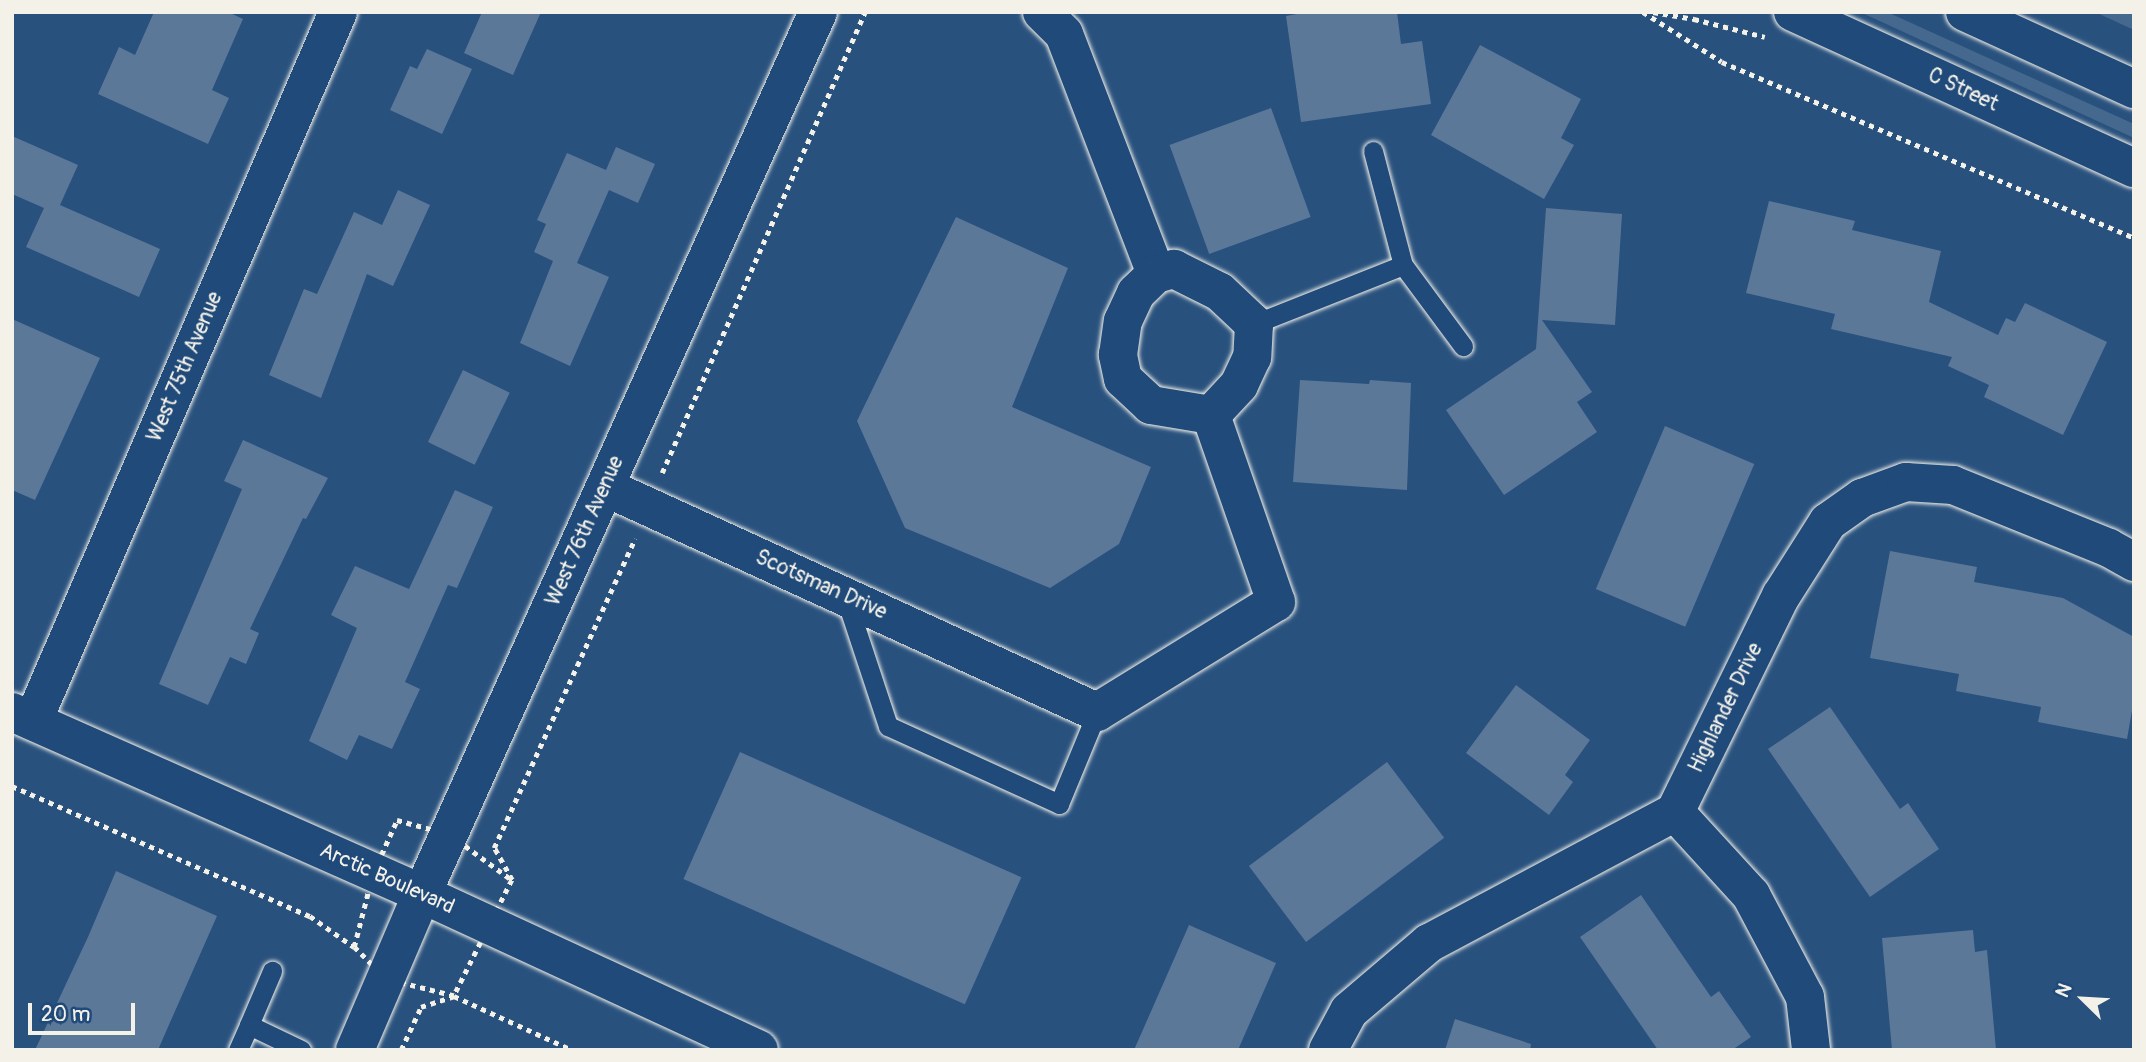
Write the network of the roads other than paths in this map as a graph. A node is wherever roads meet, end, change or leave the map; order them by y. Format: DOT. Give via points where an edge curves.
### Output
graph roads {
  1 [pos="338,12"];
  2 [pos="818,12"];
  3 [pos="1042,12"];
  4 [pos="1793,12"];
  5 [pos="1965,12"];
  6 [pos="2134,89"];
  7 [pos="1373,151"];
  8 [pos="2134,168"];
  9 [pos="1403,265"];
  10 [pos="1156,274"];
  11 [pos="1254,324"];
  12 [pos="1463,346"];
  13 [pos="1211,415"];
  14 [pos="605,487"];
  15 [pos="2134,562"];
  16 [pos="845,595"];
  17 [pos="1097,712"];
  18 [pos="22,717"];
  19 [pos="1675,812"];
  20 [pos="422,894"];
  21 [pos="272,971"];
  22 [pos="249,1025"];
  23 [pos="238,1050"];
  24 [pos="301,1050"];
  25 [pos="355,1050"];
  26 [pos="759,1050"];
  27 [pos="1328,1050"];
  28 [pos="1811,1050"];
  1 -- 18 [label="street, West 75th Avenue"];
  2 -- 14 [label="street, West 76th Avenue"];
  3 -- 10 [label="street" via="1064,34"];
  4 -- 8 [label="street, C Street"];
  5 -- 6 [label="street"];
  7 -- 9 [label="lane"];
  9 -- 11 [label="lane"];
  9 -- 12 [label="lane"];
  10 -- 11 [label="street" via="1174,269 1195,278 1220,292"];
  10 -- 13 [label="street" via="1136,293 1123,321 1118,355 1123,379 1151,405"];
  11 -- 13 [label="street" via="1252,356 1244,376"];
  13 -- 17 [label="street" via="1276,602"];
  14 -- 16 [label="street, Scotsman Drive"];
  14 -- 20 [label="street, West 76th Avenue"];
  15 -- 19 [label="street, Highlander Drive" via="1953,485 1906,482 1862,498 1828,522 1781,596"];
  16 -- 17 [label="street, Scotsman Drive"];
  16 -- 17 [label="lane" via="888,726 1059,804"];
  18 -- 20 [label="street, Arctic Boulevard"];
  19 -- 27 [label="street" via="1429,943 1349,1011"];
  19 -- 28 [label="street" via="1751,895 1805,997"];
  20 -- 25 [label="street, West 76th Avenue"];
  20 -- 26 [label="street, Arctic Boulevard"];
  21 -- 22 [label="lane"];
  22 -- 23 [label="lane"];
  22 -- 24 [label="lane"];
}
